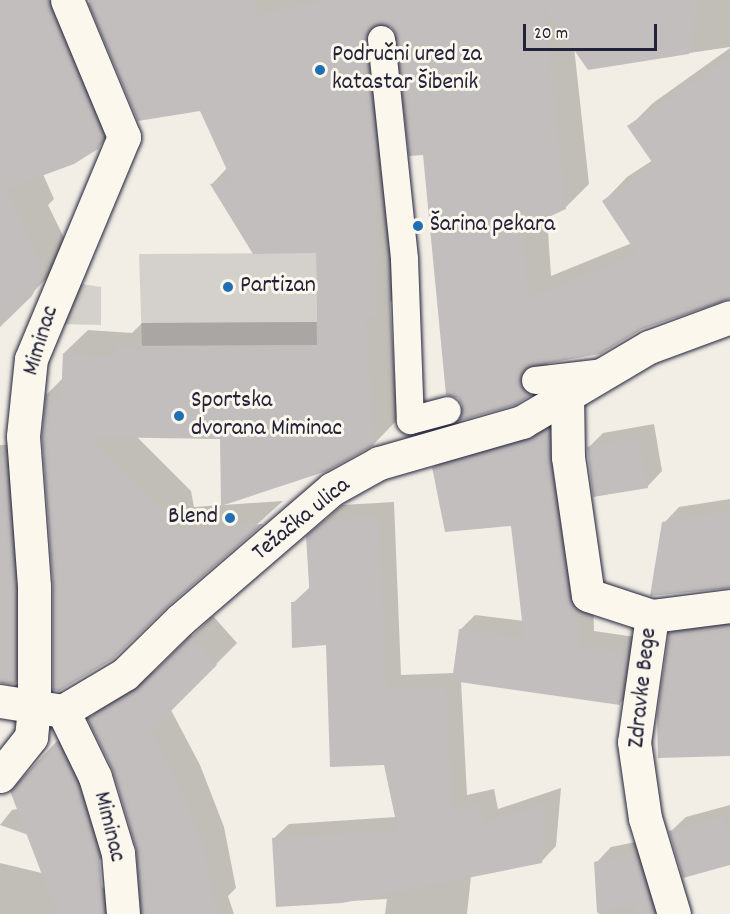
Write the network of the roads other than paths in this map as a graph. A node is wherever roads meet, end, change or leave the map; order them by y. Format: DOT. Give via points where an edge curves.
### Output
graph roads {
  1 [pos="67,0"];
  2 [pos="381,39"];
  3 [pos="730,317"];
  4 [pos="609,371"];
  5 [pos="535,380"];
  6 [pos="567,395"];
  7 [pos="447,410"];
  8 [pos="730,606"];
  9 [pos="652,616"];
  10 [pos="0,701"];
  11 [pos="49,709"];
  12 [pos="0,776"];
  13 [pos="123,914"];
  14 [pos="674,914"];
  1 -- 11 [label="street, Miminac" via="124,137 31,359 23,436 34,586"];
  2 -- 7 [label="lane" via="404,259 410,420"];
  3 -- 4 [label="street, Težačka ulica" via="649,347"];
  4 -- 5 [label="lane"];
  4 -- 6 [label="street, Težačka ulica"];
  6 -- 9 [label="street, Zdravke Bege" via="568,457 588,595"];
  6 -- 11 [label="street, Težačka ulica" via="522,422 379,463 332,489 180,620 125,674"];
  8 -- 9 [label="street"];
  9 -- 14 [label="street, Zdravke Bege" via="634,742 645,818"];
  10 -- 11 [label="street"];
  11 -- 12 [label="street"];
  11 -- 13 [label="street, Miminac" via="95,777 118,853"];
}
